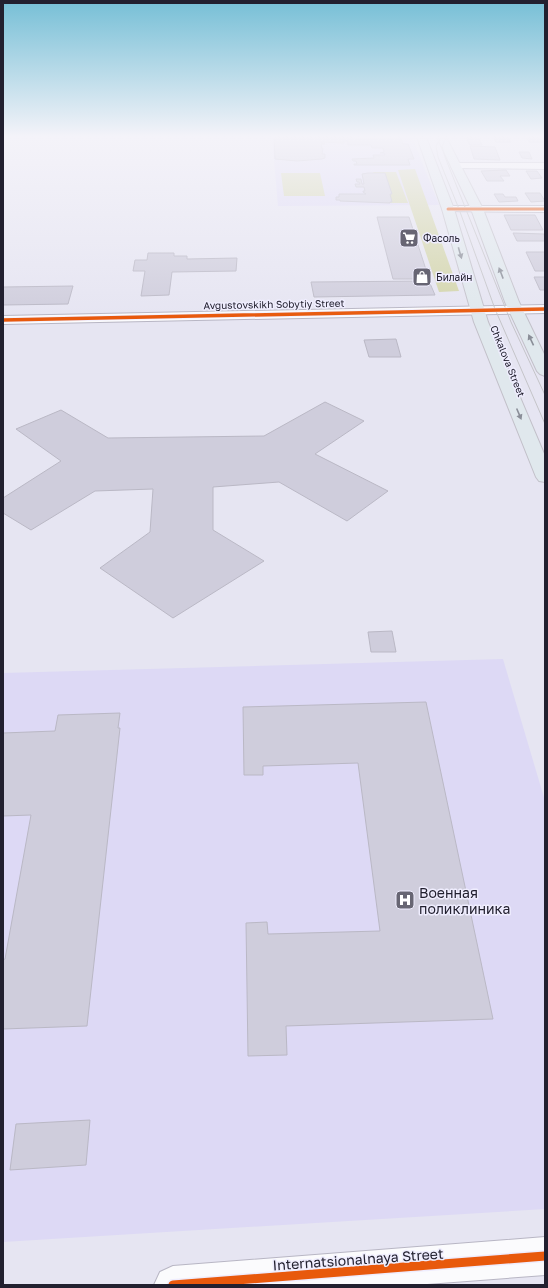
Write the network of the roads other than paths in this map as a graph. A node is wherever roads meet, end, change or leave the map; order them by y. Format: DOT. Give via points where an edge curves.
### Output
graph roads {
  1 [pos="444,197"];
  2 [pos="471,197"];
  3 [pos="448,209"];
  4 [pos="477,209"];
  5 [pos="545,209"];
  6 [pos="545,309"];
  7 [pos="476,310"];
  8 [pos="516,310"];
  9 [pos="3,320"];
  10 [pos="545,371"];
  11 [pos="544,470"];
  12 [pos="545,1256"];
  13 [pos="173,1285"];
  1 -- 3 [label="main road, Chkalova Street"];
  2 -- 4 [label="main road"];
  3 -- 4 [label="street"];
  3 -- 7 [label="main road, Chkalova Street, one-way"];
  4 -- 5 [label="street"];
  8 -- 4 [label="main road, one-way"];
  6 -- 8 [label="street, Avgustovskikh Sobytiy Street"];
  7 -- 8 [label="street, Avgustovskikh Sobytiy Street"];
  7 -- 9 [label="street, Avgustovskikh Sobytiy Street"];
  7 -- 11 [label="main road, Chkalova Street, one-way"];
  10 -- 8 [label="main road, one-way"];
  12 -- 13 [label="street, Internatsionalnaya Street"];
}
